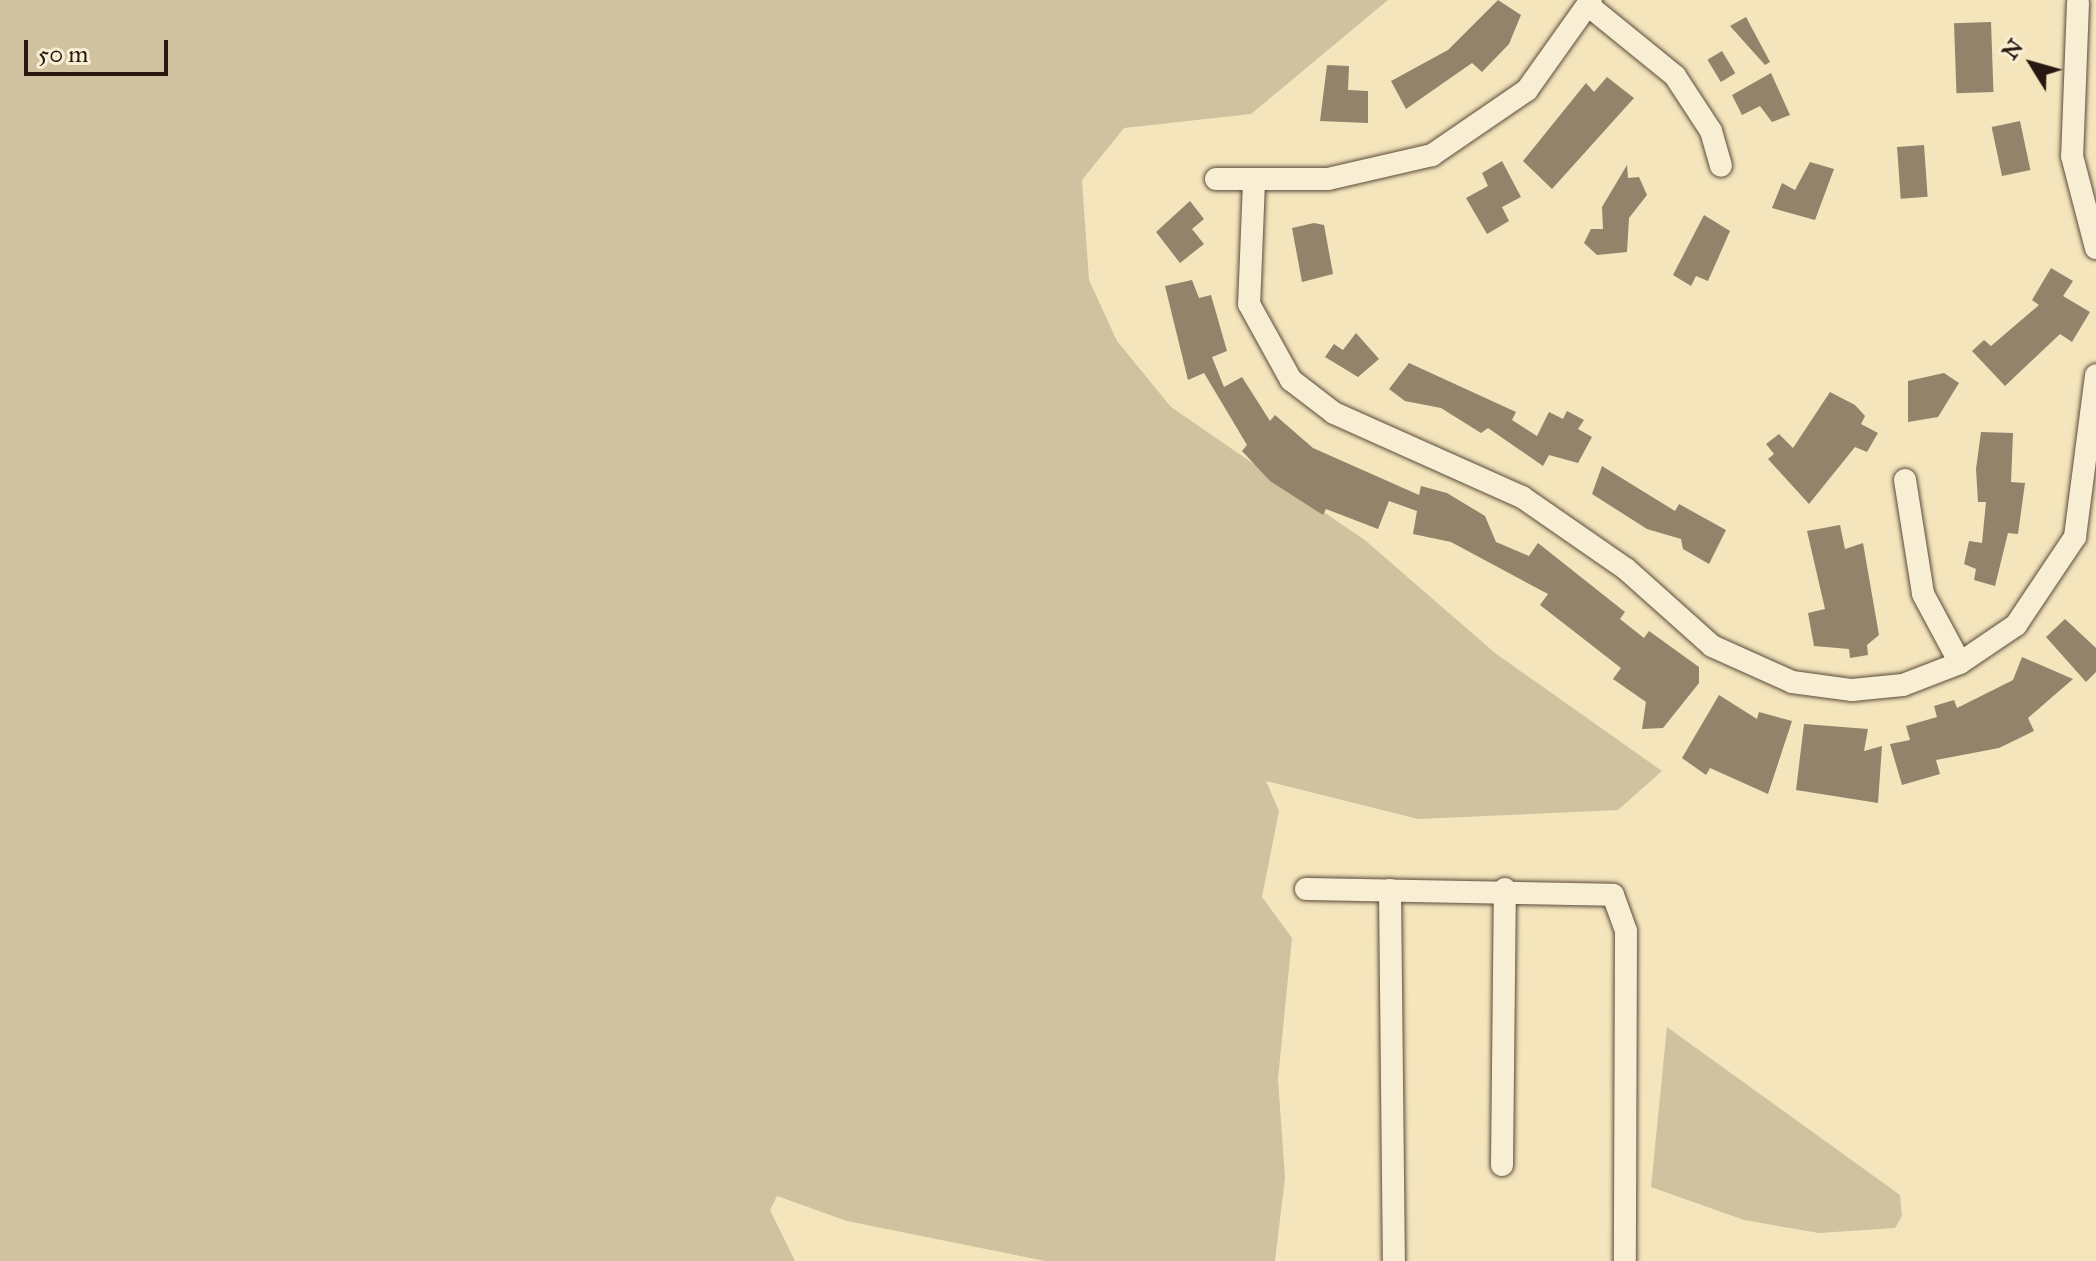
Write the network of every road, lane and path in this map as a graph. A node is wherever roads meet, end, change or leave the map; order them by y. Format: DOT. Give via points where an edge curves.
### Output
graph roads {
  1 [pos="1590,3"];
  2 [pos="2078,3"];
  3 [pos="1721,166"];
  4 [pos="1216,179"];
  5 [pos="1254,182"];
  6 [pos="2096,248"];
  7 [pos="2096,375"];
  8 [pos="1905,480"];
  9 [pos="1960,663"];
  10 [pos="1306,889"];
  11 [pos="1505,889"];
  12 [pos="1390,890"];
  13 [pos="1502,1165"];
  14 [pos="1394,1261"];
  15 [pos="1625,1261"];
  1 -- 3 [label="street" via="1675,76 1711,131"];
  1 -- 5 [label="street" via="1527,90 1458,142 1383,170"];
  2 -- 6 [label="street" via="2072,156"];
  4 -- 5 [label="street"];
  5 -- 9 [label="street" via="1249,304 1272,355 1315,401 1522,497 1626,569 1712,646 1767,674 1817,687 1877,689"];
  7 -- 9 [label="street" via="2075,537 2033,608"];
  8 -- 9 [label="street" via="1923,594"];
  10 -- 12 [label="street"];
  11 -- 12 [label="street"];
  11 -- 13 [label="street"];
  11 -- 15 [label="street" via="1600,890 1622,907"];
  12 -- 14 [label="street"];
}
